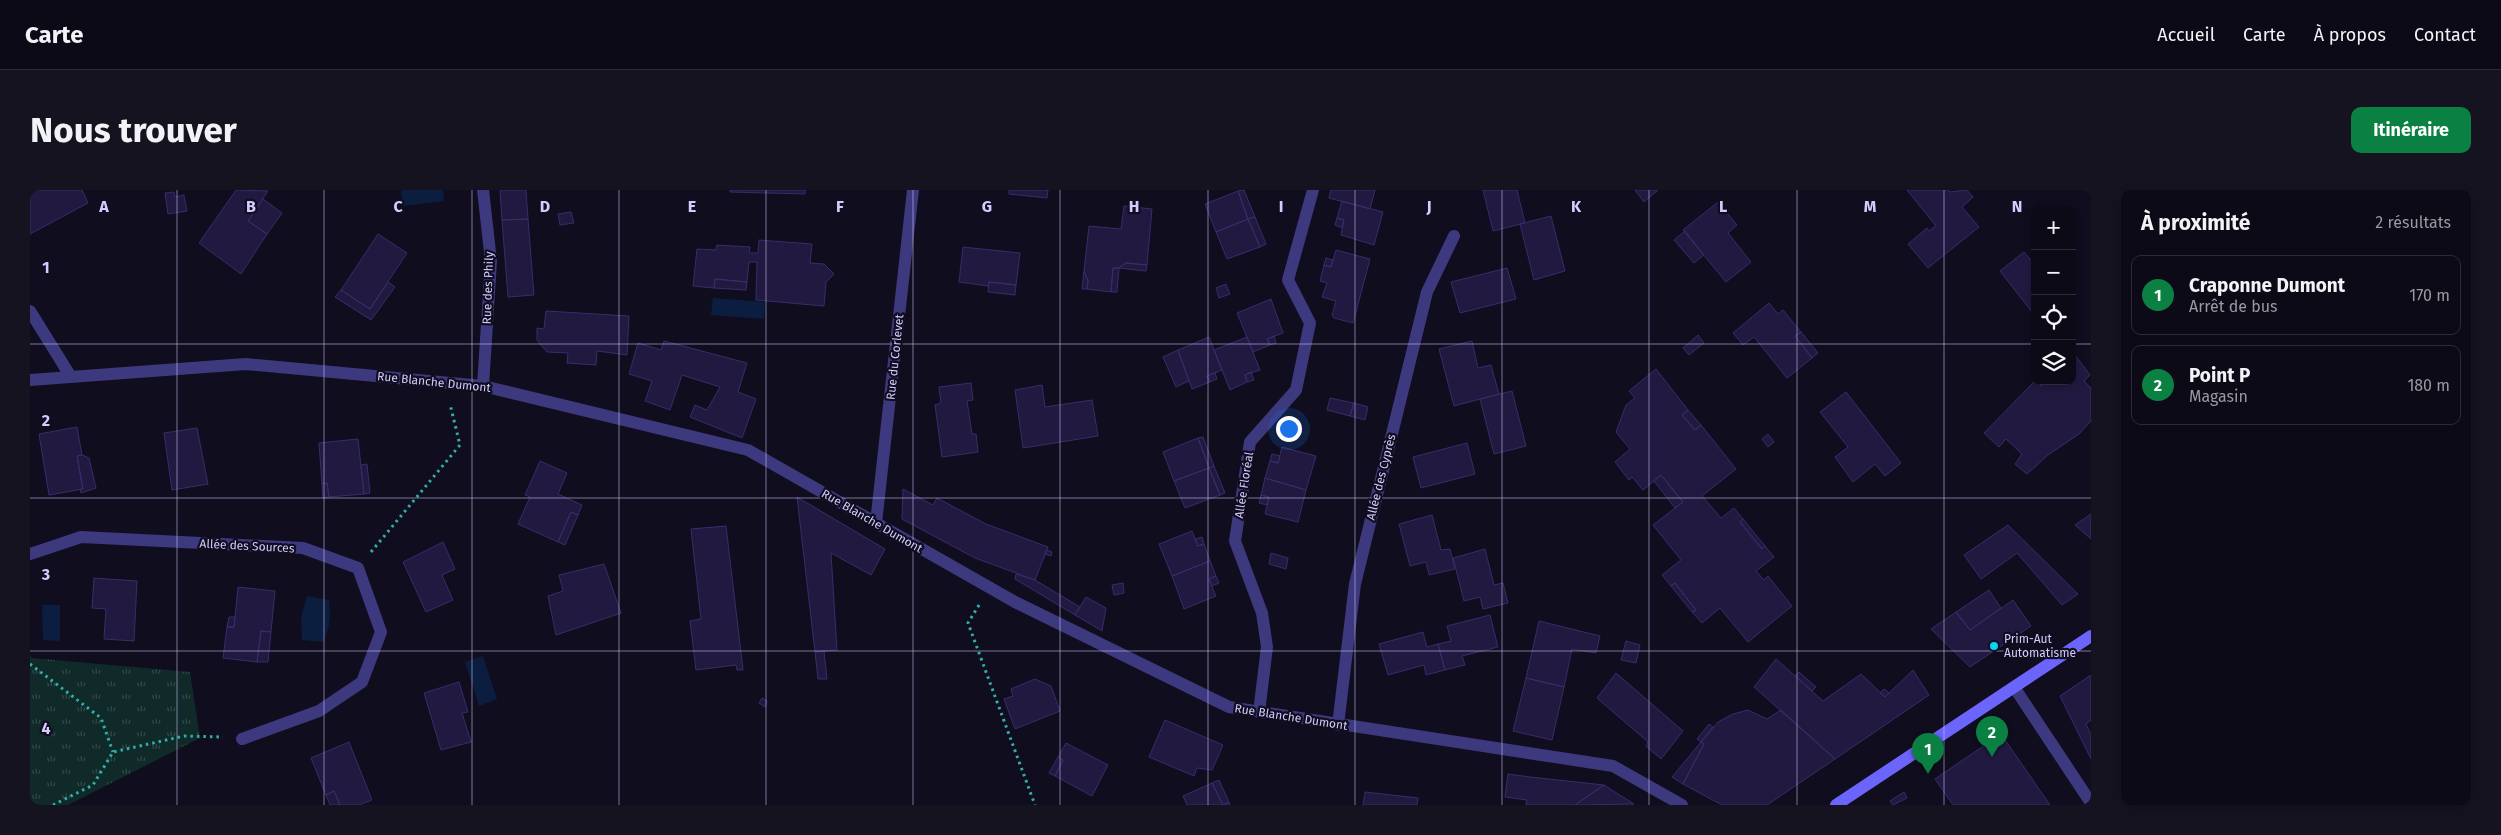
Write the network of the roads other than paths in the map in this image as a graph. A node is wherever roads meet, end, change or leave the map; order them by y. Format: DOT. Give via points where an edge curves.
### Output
graph roads {
  1 [pos="483,190"];
  2 [pos="913,190"];
  3 [pos="1313,190"];
  4 [pos="1454,236"];
  5 [pos="30,311"];
  6 [pos="71,377"];
  7 [pos="30,380"];
  8 [pos="483,386"];
  9 [pos="876,523"];
  10 [pos="30,554"];
  11 [pos="2091,636"];
  12 [pos="2014,687"];
  13 [pos="1259,712"];
  14 [pos="1338,725"];
  15 [pos="242,739"];
  16 [pos="1842,803"];
  17 [pos="2091,803"];
  18 [pos="1682,805"];
  1 -- 8 [label="street, Rue des Phily" via="491,260"];
  2 -- 9 [label="street, Rue du Corlevet"];
  3 -- 13 [label="street, Allée Floréal" via="1288,280 1310,323 1296,390 1250,442 1235,541 1262,613 1267,647"];
  4 -- 14 [label="street, Allée des Cyprès" via="1427,292 1355,584"];
  5 -- 6 [label="street"];
  6 -- 7 [label="street, Rue Blanche Dumont"];
  6 -- 8 [label="street, Rue Blanche Dumont" via="246,364"];
  8 -- 9 [label="street, Rue Blanche Dumont" via="748,450"];
  9 -- 13 [label="street, Rue Blanche Dumont" via="990,587 1229,707"];
  10 -- 15 [label="street, Allée des Sources" via="81,537 303,548 358,568 381,632 362,682 319,711"];
  11 -- 12 [label="main road"];
  12 -- 16 [label="main road"];
  12 -- 17 [label="street"];
  13 -- 14 [label="street, Rue Blanche Dumont"];
  14 -- 18 [label="street, Rue Blanche Dumont" via="1613,766"];
}
